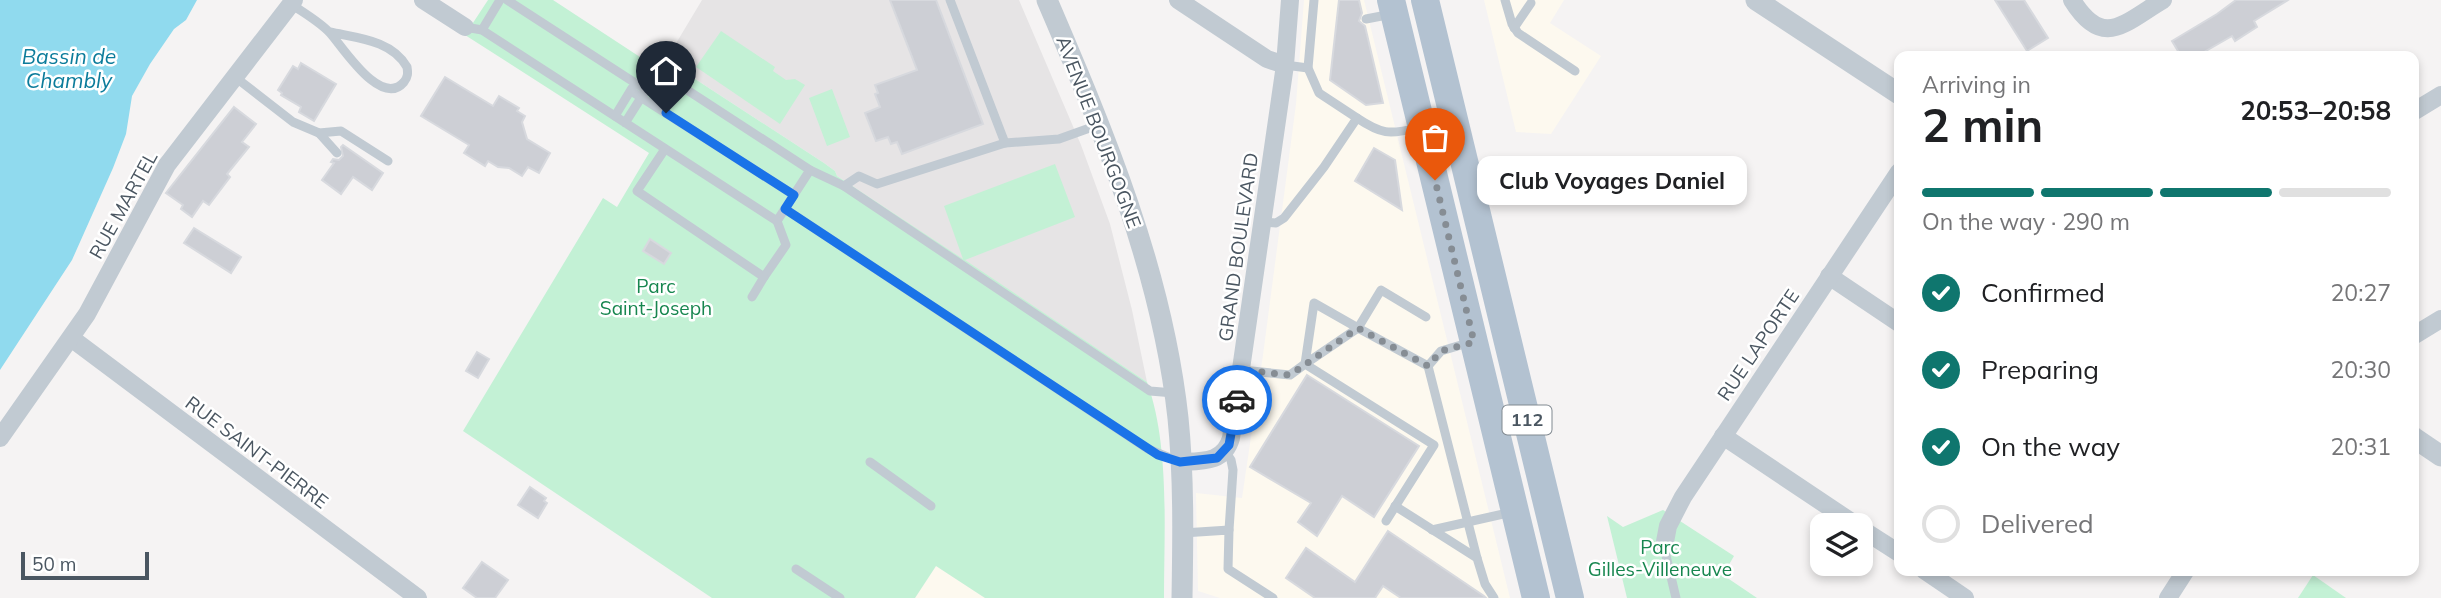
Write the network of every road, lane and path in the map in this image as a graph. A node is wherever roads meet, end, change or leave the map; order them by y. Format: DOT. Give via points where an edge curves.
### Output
graph roads {
  1 [pos="422,0"];
  2 [pos="500,0"];
  3 [pos="507,0"];
  4 [pos="950,0"];
  5 [pos="1047,0"];
  6 [pos="1178,0"];
  7 [pos="1290,0"];
  8 [pos="1314,0"];
  9 [pos="1425,0"];
  10 [pos="1506,0"];
  11 [pos="1756,0"];
  12 [pos="2072,0"];
  13 [pos="2163,0"];
  14 [pos="293,2"];
  15 [pos="1531,3"];
  16 [pos="1393,7"];
  17 [pos="1366,19"];
  18 [pos="1514,28"];
  19 [pos="473,29"];
  20 [pos="330,32"];
  21 [pos="1284,65"];
  22 [pos="1308,68"];
  23 [pos="1575,71"];
  24 [pos="235,77"];
  25 [pos="633,87"];
  26 [pos="1894,91"];
  27 [pos="644,93"];
  28 [pos="2441,95"];
  29 [pos="2419,108"];
  30 [pos="614,116"];
  31 [pos="1357,118"];
  32 [pos="625,123"];
  33 [pos="1100,125"];
  34 [pos="1422,127"];
  35 [pos="319,132"];
  36 [pos="1006,143"];
  37 [pos="665,149"];
  38 [pos="337,153"];
  39 [pos="387,161"];
  40 [pos="810,170"];
  41 [pos="1894,179"];
  42 [pos="844,187"];
  43 [pos="794,195"];
  44 [pos="785,209"];
  45 [pos="777,221"];
  46 [pos="1262,222"];
  47 [pos="1829,276"];
  48 [pos="764,277"];
  49 [pos="752,297"];
  50 [pos="1426,317"];
  51 [pos="2441,319"];
  52 [pos="1894,320"];
  53 [pos="1358,328"];
  54 [pos="2419,332"];
  55 [pos="71,338"];
  56 [pos="1474,342"];
  57 [pos="1305,364"];
  58 [pos="1428,366"];
  59 [pos="1242,370"];
  60 [pos="1174,393"];
  61 [pos="1724,436"];
  62 [pos="0,438"];
  63 [pos="2419,441"];
  64 [pos="1447,443"];
  65 [pos="1434,445"];
  66 [pos="1224,451"];
  67 [pos="2441,456"];
  68 [pos="870,462"];
  69 [pos="1180,462"];
  70 [pos="931,506"];
  71 [pos="1395,506"];
  72 [pos="1515,511"];
  73 [pos="1839,513"];
  74 [pos="1386,521"];
  75 [pos="1467,522"];
  76 [pos="1229,530"];
  77 [pos="1432,530"];
  78 [pos="1182,533"];
  79 [pos="1873,536"];
  80 [pos="1664,547"];
  81 [pos="1894,550"];
  82 [pos="1477,558"];
  83 [pos="796,569"];
  84 [pos="1933,576"];
  85 [pos="2182,576"];
  86 [pos="418,598"];
  87 [pos="840,598"];
  88 [pos="1182,598"];
  89 [pos="1273,598"];
  90 [pos="1494,598"];
  91 [pos="1536,598"];
  92 [pos="1570,598"];
  93 [pos="1676,598"];
  94 [pos="1965,598"];
  95 [pos="2168,598"];
  1 -- 19 [label="street"];
  2 -- 19 [label="lane"];
  3 -- 25 [label="lane"];
  4 -- 36 [label="lane"];
  5 -- 33 [label="street, AVENUE BOURGOGNE"];
  6 -- 21 [label="street" via="1267,59"];
  7 -- 21 [label="street, GRAND BOULEVARD"];
  8 -- 22 [label="lane"];
  9 -- 92 [label="main road, 112"];
  10 -- 18 [label="lane"];
  11 -- 26 [label="street"];
  12 -- 13 [label="street" via="2088,21 2107,29"];
  14 -- 20 [label="lane"];
  14 -- 24 [label="street, RUE MARTEL"];
  15 -- 18 [label="lane"];
  16 -- 17 [label="lane"];
  16 -- 34 [label="main road, 112"];
  18 -- 23 [label="lane"];
  19 -- 30 [label="lane"];
  20 -- 20 [label="lane" via="372,80 389,87 405,80 407,67 393,50"];
  21 -- 22 [label="lane"];
  21 -- 46 [label="street, GRAND BOULEVARD"];
  22 -- 31 [label="lane" via="1319,93"];
  24 -- 35 [label="lane" via="293,122"];
  24 -- 55 [label="street, RUE MARTEL" via="162,171"];
  25 -- 27 [label="lane"];
  25 -- 30 [label="lane"];
  27 -- 32 [label="lane"];
  27 -- 40 [label="lane" via="658,71"];
  27 -- 43 [label="lane"];
  28 -- 29 [label="street"];
  30 -- 32 [label="lane"];
  31 -- 34 [label="lane" via="1382,132"];
  31 -- 46 [label="lane" via="1284,218"];
  32 -- 37 [label="lane"];
  33 -- 36 [label="lane" via="1059,139"];
  33 -- 60 [label="street, AVENUE BOURGOGNE" via="1138,232"];
  34 -- 56 [label="main road, 112"];
  35 -- 38 [label="lane"];
  35 -- 39 [label="lane" via="341,131"];
  36 -- 42 [label="lane" via="877,184 859,176"];
  37 -- 45 [label="lane"];
  37 -- 48 [label="lane" via="637,191"];
  40 -- 42 [label="lane"];
  40 -- 43 [label="lane"];
  41 -- 47 [label="street, RUE LAPORTE"];
  42 -- 60 [label="lane" via="1150,391"];
  43 -- 44 [label="lane"];
  44 -- 45 [label="lane"];
  44 -- 69 [label="lane" via="1148,449"];
  45 -- 48 [label="lane" via="786,245"];
  46 -- 59 [label="street, GRAND BOULEVARD"];
  47 -- 52 [label="street"];
  47 -- 61 [label="street, RUE LAPORTE"];
  48 -- 49 [label="lane"];
  50 -- 53 [label="lane" via="1381,290"];
  51 -- 54 [label="street"];
  53 -- 57 [label="lane"];
  53 -- 57 [label="lane" via="1314,303"];
  53 -- 58 [label="lane"];
  55 -- 62 [label="street, RUE MARTEL"];
  55 -- 86 [label="street, RUE SAINT-PIERRE"];
  56 -- 58 [label="lane" via="1441,351"];
  56 -- 72 [label="main road, 112"];
  57 -- 59 [label="lane" via="1290,375"];
  57 -- 65 [label="lane"];
  58 -- 64 [label="lane"];
  59 -- 66 [label="street, GRAND BOULEVARD" via="1231,438"];
  60 -- 69 [label="street, AVENUE BOURGOGNE"];
  61 -- 73 [label="street"];
  61 -- 80 [label="street, RUE LAPORTE" via="1677,506"];
  63 -- 67 [label="street"];
  64 -- 65 [label="lane"];
  64 -- 75 [label="lane"];
  65 -- 71 [label="lane"];
  66 -- 69 [label="street" via="1211,460"];
  66 -- 76 [label="lane" via="1233,470"];
  68 -- 70 [label="lane"];
  69 -- 78 [label="street, AVENUE BOURGOGNE"];
  71 -- 74 [label="lane"];
  71 -- 77 [label="lane"];
  72 -- 75 [label="lane"];
  72 -- 91 [label="main road, 112"];
  75 -- 77 [label="lane"];
  75 -- 82 [label="lane"];
  76 -- 78 [label="lane"];
  76 -- 89 [label="lane" via="1228,569"];
  77 -- 82 [label="lane"];
  78 -- 88 [label="street, AVENUE BOURGOGNE"];
  79 -- 81 [label="street"];
  80 -- 93 [label="lane"];
  82 -- 90 [label="lane"];
  83 -- 87 [label="lane"];
  84 -- 94 [label="street"];
  85 -- 95 [label="street"];
}
